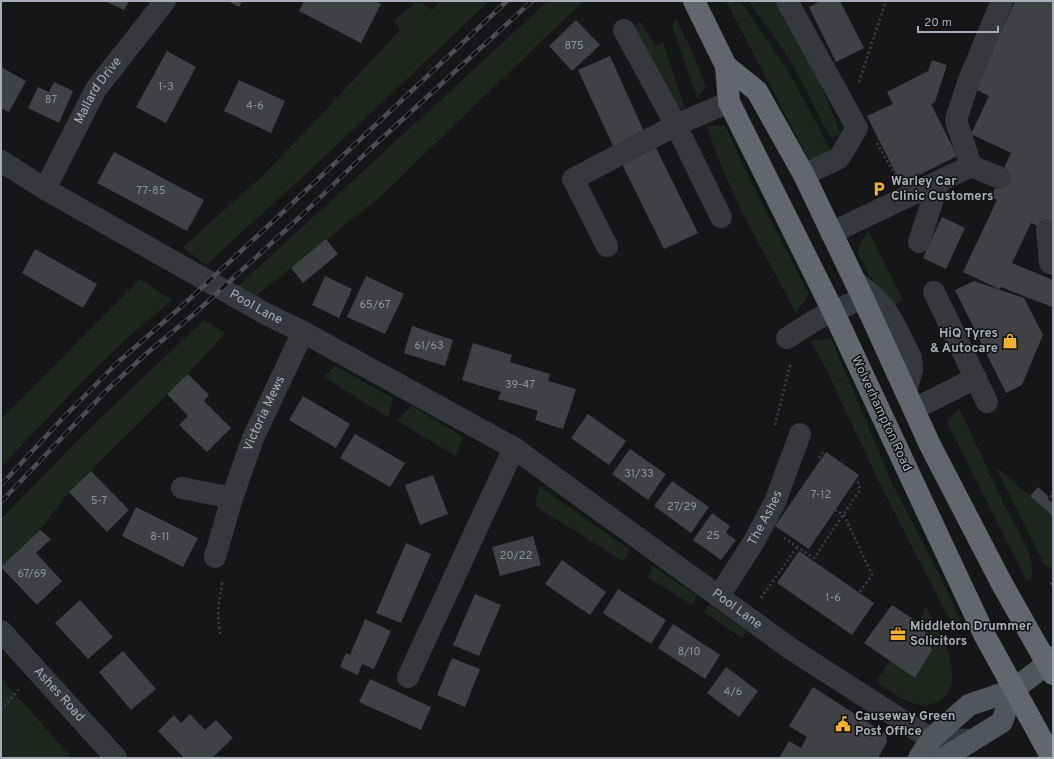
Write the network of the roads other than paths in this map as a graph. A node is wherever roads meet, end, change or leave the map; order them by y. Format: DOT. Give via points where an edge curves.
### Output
graph roads {
  1 [pos="165,1"];
  2 [pos="694,1"];
  3 [pos="788,1"];
  4 [pos="1002,1"];
  5 [pos="624,30"];
  6 [pos="726,66"];
  7 [pos="729,102"];
  8 [pos="676,125"];
  9 [pos="1,161"];
  10 [pos="971,166"];
  11 [pos="804,175"];
  12 [pos="1000,178"];
  13 [pos="939,181"];
  14 [pos="45,189"];
  15 [pos="721,217"];
  16 [pos="1047,230"];
  17 [pos="832,233"];
  18 [pos="919,242"];
  19 [pos="607,246"];
  20 [pos="1053,264"];
  21 [pos="860,290"];
  22 [pos="934,292"];
  23 [pos="834,311"];
  24 [pos="303,332"];
  25 [pos="787,338"];
  26 [pos="976,378"];
  27 [pos="910,400"];
  28 [pos="987,402"];
  29 [pos="800,434"];
  30 [pos="514,448"];
  31 [pos="182,488"];
  32 [pos="232,498"];
  33 [pos="215,557"];
  34 [pos="720,596"];
  35 [pos="1,631"];
  36 [pos="1051,665"];
  37 [pos="408,677"];
  38 [pos="1013,690"];
  39 [pos="931,739"];
  40 [pos="972,740"];
  41 [pos="116,758"];
  42 [pos="919,758"];
  43 [pos="944,758"];
  44 [pos="1052,758"];
  1 -- 14 [label="street, Mallard Drive" via="96,89"];
  2 -- 6 [label="highway, Wolverhampton Road"];
  3 -- 11 [label="street" via="857,128 838,158"];
  4 -- 10 [label="street" via="969,80 956,120"];
  5 -- 8 [label="street"];
  6 -- 7 [label="highway, Wolverhampton Road"];
  6 -- 11 [label="highway, Wolverhampton Road" via="757,91"];
  7 -- 8 [label="street"];
  7 -- 23 [label="highway, Wolverhampton Road"];
  8 -- 15 [label="street"];
  8 -- 19 [label="street" via="573,179"];
  9 -- 14 [label="street, Pool Lane"];
  10 -- 12 [label="street"];
  10 -- 13 [label="street"];
  11 -- 17 [label="highway, Wolverhampton Road"];
  13 -- 17 [label="street"];
  13 -- 18 [label="street"];
  14 -- 24 [label="street, Pool Lane" via="266,314"];
  16 -- 20 [label="street" via="1050,263"];
  17 -- 21 [label="highway, Wolverhampton Road"];
  21 -- 23 [label="street"];
  21 -- 27 [label="street, Wolverhampton Road" via="873,296 885,309 911,358"];
  22 -- 26 [label="street"];
  23 -- 25 [label="street"];
  23 -- 38 [label="highway, Wolverhampton Road" via="985,636"];
  24 -- 30 [label="street, Pool Lane"];
  24 -- 32 [label="street, Victoria Mews" via="253,438"];
  26 -- 27 [label="street"];
  26 -- 28 [label="street"];
  27 -- 36 [label="highway" via="930,445 1001,582"];
  29 -- 34 [label="street, The Ashes" via="775,502"];
  30 -- 34 [label="street, Pool Lane"];
  30 -- 37 [label="street"];
  31 -- 32 [label="street"];
  32 -- 33 [label="street, Victoria Mews"];
  34 -- 39 [label="street, Pool Lane" via="796,652"];
  35 -- 41 [label="street, Ashes Road"];
  36 -- 38 [label="main road"];
  38 -- 39 [label="main road" via="969,705"];
  38 -- 40 [label="main road" via="1002,722"];
  38 -- 44 [label="highway, Wolverhampton Road"];
  39 -- 40 [label="street"];
  39 -- 42 [label="main road"];
  40 -- 43 [label="main road"];
}
